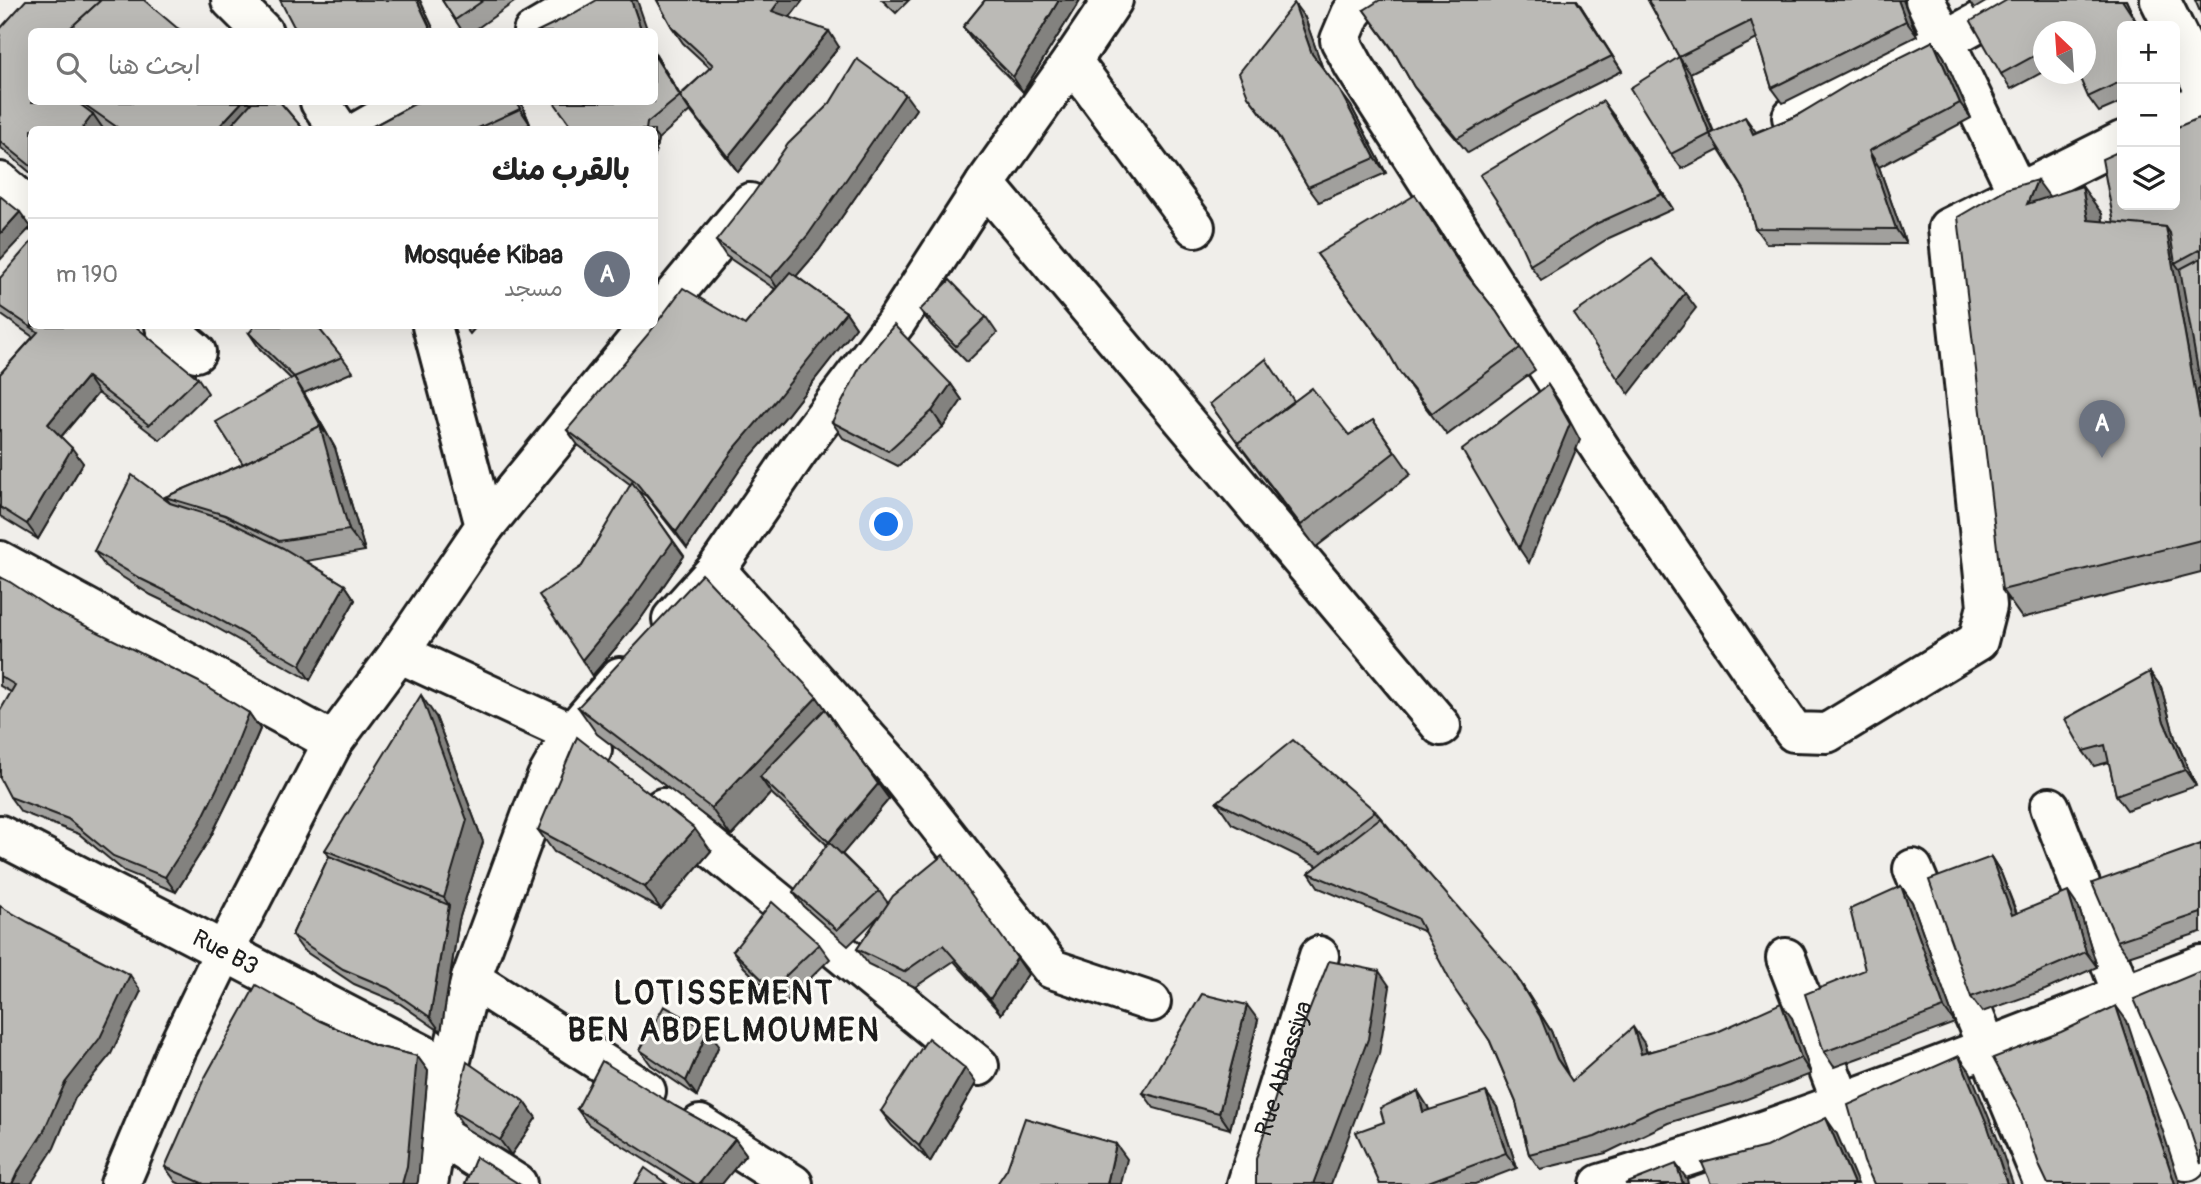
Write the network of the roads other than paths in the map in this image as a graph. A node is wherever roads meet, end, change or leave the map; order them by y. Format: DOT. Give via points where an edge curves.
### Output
graph roads {
  1 [pos="231,0"];
  2 [pos="588,0"];
  3 [pos="1113,0"];
  4 [pos="1362,0"];
  5 [pos="1925,0"];
  6 [pos="2018,0"];
  7 [pos="2160,0"];
  8 [pos="2170,21"];
  9 [pos="259,28"];
  10 [pos="540,28"];
  11 [pos="2180,40"];
  12 [pos="1944,41"];
  13 [pos="1073,61"];
  14 [pos="2201,83"];
  15 [pos="2201,102"];
  16 [pos="322,105"];
  17 [pos="405,105"];
  18 [pos="2180,112"];
  19 [pos="1792,117"];
  20 [pos="336,126"];
  21 [pos="368,126"];
  22 [pos="2117,144"];
  23 [pos="769,179"];
  24 [pos="0,182"];
  25 [pos="985,184"];
  26 [pos="2018,193"];
  27 [pos="28,206"];
  28 [pos="1195,227"];
  29 [pos="658,314"];
  30 [pos="169,329"];
  31 [pos="433,329"];
  32 [pos="647,329"];
  33 [pos="196,352"];
  34 [pos="485,526"];
  35 [pos="0,561"];
  36 [pos="716,570"];
  37 [pos="399,653"];
  38 [pos="1441,726"];
  39 [pos="572,733"];
  40 [pos="332,742"];
  41 [pos="2050,807"];
  42 [pos="0,835"];
  43 [pos="1913,869"];
  44 [pos="224,952"];
  45 [pos="1319,956"];
  46 [pos="1786,958"];
  47 [pos="2201,965"];
  48 [pos="471,979"];
  49 [pos="2124,994"];
  50 [pos="1151,1002"];
  51 [pos="1986,1048"];
  52 [pos="979,1066"];
  53 [pos="449,1068"];
  54 [pos="1843,1103"];
  55 [pos="436,1133"];
  56 [pos="2187,1161"];
  57 [pos="1692,1171"];
  58 [pos="123,1183"];
  59 [pos="428,1184"];
  60 [pos="517,1184"];
  61 [pos="793,1184"];
  62 [pos="1247,1184"];
  63 [pos="1601,1184"];
  64 [pos="1873,1184"];
  65 [pos="2044,1184"];
  1 -- 9 [label="street"];
  2 -- 10 [label="street"];
  3 -- 13 [label="street"];
  4 -- 26 [label="street" via="1350,14 1340,40 1354,66 1601,450 1794,732 1827,733 1978,641 1987,606 1948,228"];
  5 -- 12 [label="street"];
  6 -- 12 [label="street"];
  7 -- 8 [label="street"];
  11 -- 14 [label="street"];
  12 -- 19 [label="street"];
  12 -- 26 [label="street"];
  13 -- 25 [label="street"];
  13 -- 28 [label="street"];
  15 -- 18 [label="street"];
  16 -- 20 [label="street"];
  17 -- 21 [label="street"];
  22 -- 26 [label="street"];
  23 -- 29 [label="street"];
  24 -- 27 [label="street"];
  25 -- 36 [label="street" via="896,322 798,451"];
  25 -- 38 [label="street"];
  30 -- 33 [label="street"];
  31 -- 34 [label="street"];
  32 -- 34 [label="street"];
  34 -- 37 [label="street"];
  35 -- 40 [label="street"];
  36 -- 39 [label="street"];
  36 -- 50 [label="street" via="893,767 1052,970"];
  37 -- 39 [label="street"];
  37 -- 40 [label="street"];
  39 -- 48 [label="street" via="547,776"];
  39 -- 52 [label="street"];
  40 -- 44 [label="street"];
  41 -- 49 [label="street"];
  42 -- 44 [label="street, Rue B3"];
  43 -- 51 [label="street"];
  44 -- 53 [label="street, Rue B3"];
  44 -- 58 [label="street" via="176,1051"];
  45 -- 62 [label="street, Rue Abbassiya"];
  46 -- 54 [label="street"];
  47 -- 49 [label="street"];
  48 -- 53 [label="street"];
  48 -- 61 [label="street"];
  49 -- 51 [label="street"];
  49 -- 56 [label="street"];
  51 -- 54 [label="street"];
  51 -- 65 [label="street"];
  53 -- 55 [label="street"];
  54 -- 57 [label="street"];
  54 -- 64 [label="street"];
  55 -- 59 [label="street"];
  55 -- 60 [label="street"];
  57 -- 63 [label="street"];
}
